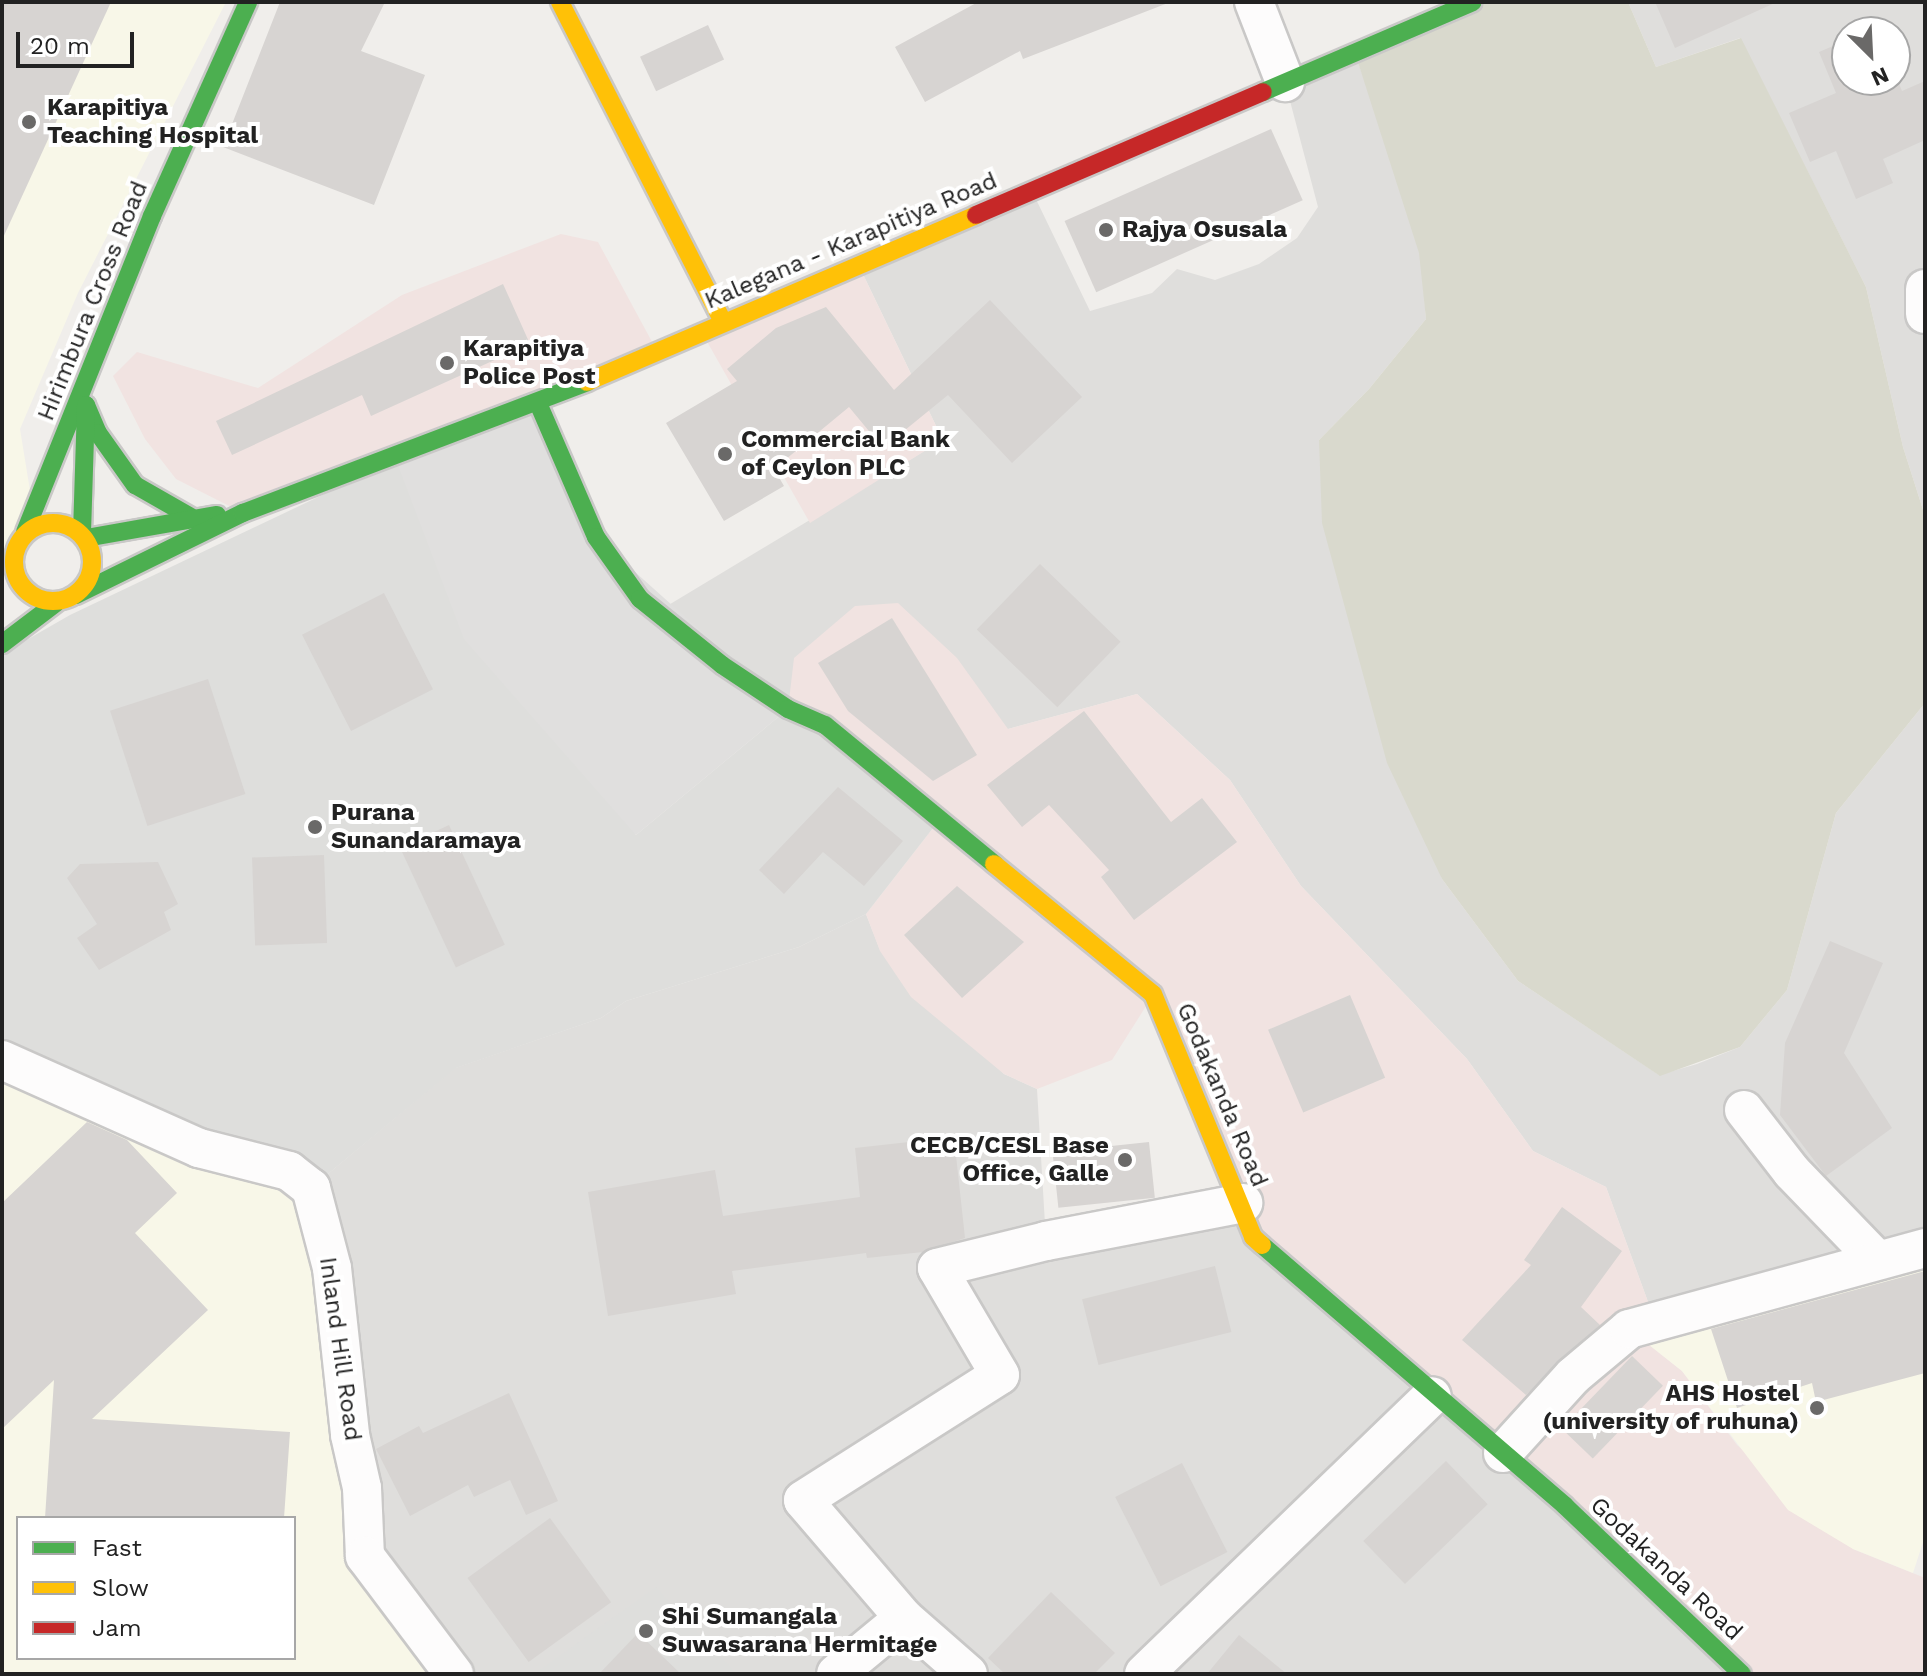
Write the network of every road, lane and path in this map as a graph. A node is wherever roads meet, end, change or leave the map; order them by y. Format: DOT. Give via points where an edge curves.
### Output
graph roads {
  1 [pos="248,2"];
  2 [pos="560,2"];
  3 [pos="1254,2"];
  4 [pos="1473,2"];
  5 [pos="1285,82"];
  6 [pos="1925,289"];
  7 [pos="1925,314"];
  8 [pos="723,322"];
  9 [pos="87,375"];
  10 [pos="538,403"];
  11 [pos="86,405"];
  12 [pos="243,513"];
  13 [pos="191,517"];
  14 [pos="25,532"];
  15 [pos="84,536"];
  16 [pos="11,567"];
  17 [pos="2,587"];
  18 [pos="76,595"];
  19 [pos="56,603"];
  20 [pos="2,644"];
  21 [pos="2,1060"];
  22 [pos="1744,1110"];
  23 [pos="1243,1203"];
  24 [pos="1925,1248"];
  25 [pos="1876,1259"];
  26 [pos="1432,1396"];
  27 [pos="1503,1453"];
  28 [pos="904,1618"];
  29 [pos="454,1674"];
  30 [pos="836,1674"];
  31 [pos="968,1674"];
  32 [pos="1144,1674"];
  33 [pos="1742,1674"];
  1 -- 9 [label="main road, Hirimbura Cross Road"];
  2 -- 8 [label="main road"];
  3 -- 5 [label="street"];
  4 -- 5 [label="main road, Kalegana - Karapitiya Road"];
  5 -- 8 [label="main road, Kalegana - Karapitiya Road"];
  6 -- 7 [label="street"];
  8 -- 10 [label="main road, Kalegana - Karapitiya Road"];
  9 -- 11 [label="main road"];
  9 -- 14 [label="main road, Hirimbura Cross Road"];
  10 -- 12 [label="main road, Kalegana - Karapitiya Road"];
  10 -- 23 [label="main road, Godakanda Road" via="596,537 640,599 735,674 788,709 825,725 1153,994"];
  11 -- 13 [label="main road" via="98,433 135,485"];
  11 -- 15 [label="main road"];
  12 -- 13 [label="main road, Kalegana - Karapitiya Road"];
  12 -- 18 [label="main road, Kalegana - Karapitiya Road"];
  13 -- 15 [label="main road, Kalegana - Karapitiya Road"];
  14 -- 15 [label="main road" via="54,521"];
  14 -- 16 [label="main road"];
  15 -- 18 [label="main road" via="92,569"];
  16 -- 17 [label="main road"];
  16 -- 19 [label="main road" via="28,595"];
  18 -- 19 [label="main road"];
  19 -- 20 [label="main road"];
  21 -- 29 [label="street, Inland Hill Road" via="199,1148 289,1171 311,1188 332,1268 350,1435 362,1488 365,1556"];
  22 -- 25 [label="street" via="1792,1172"];
  23 -- 26 [label="main road, Godakanda Road" via="1253,1237"];
  23 -- 28 [label="street" via="937,1268 1000,1375 803,1500"];
  24 -- 25 [label="street"];
  25 -- 27 [label="street" via="1629,1329 1573,1376"];
  26 -- 27 [label="main road, Godakanda Road"];
  26 -- 32 [label="street"];
  27 -- 33 [label="main road, Godakanda Road"];
  28 -- 30 [label="street"];
  28 -- 31 [label="street"];
}
